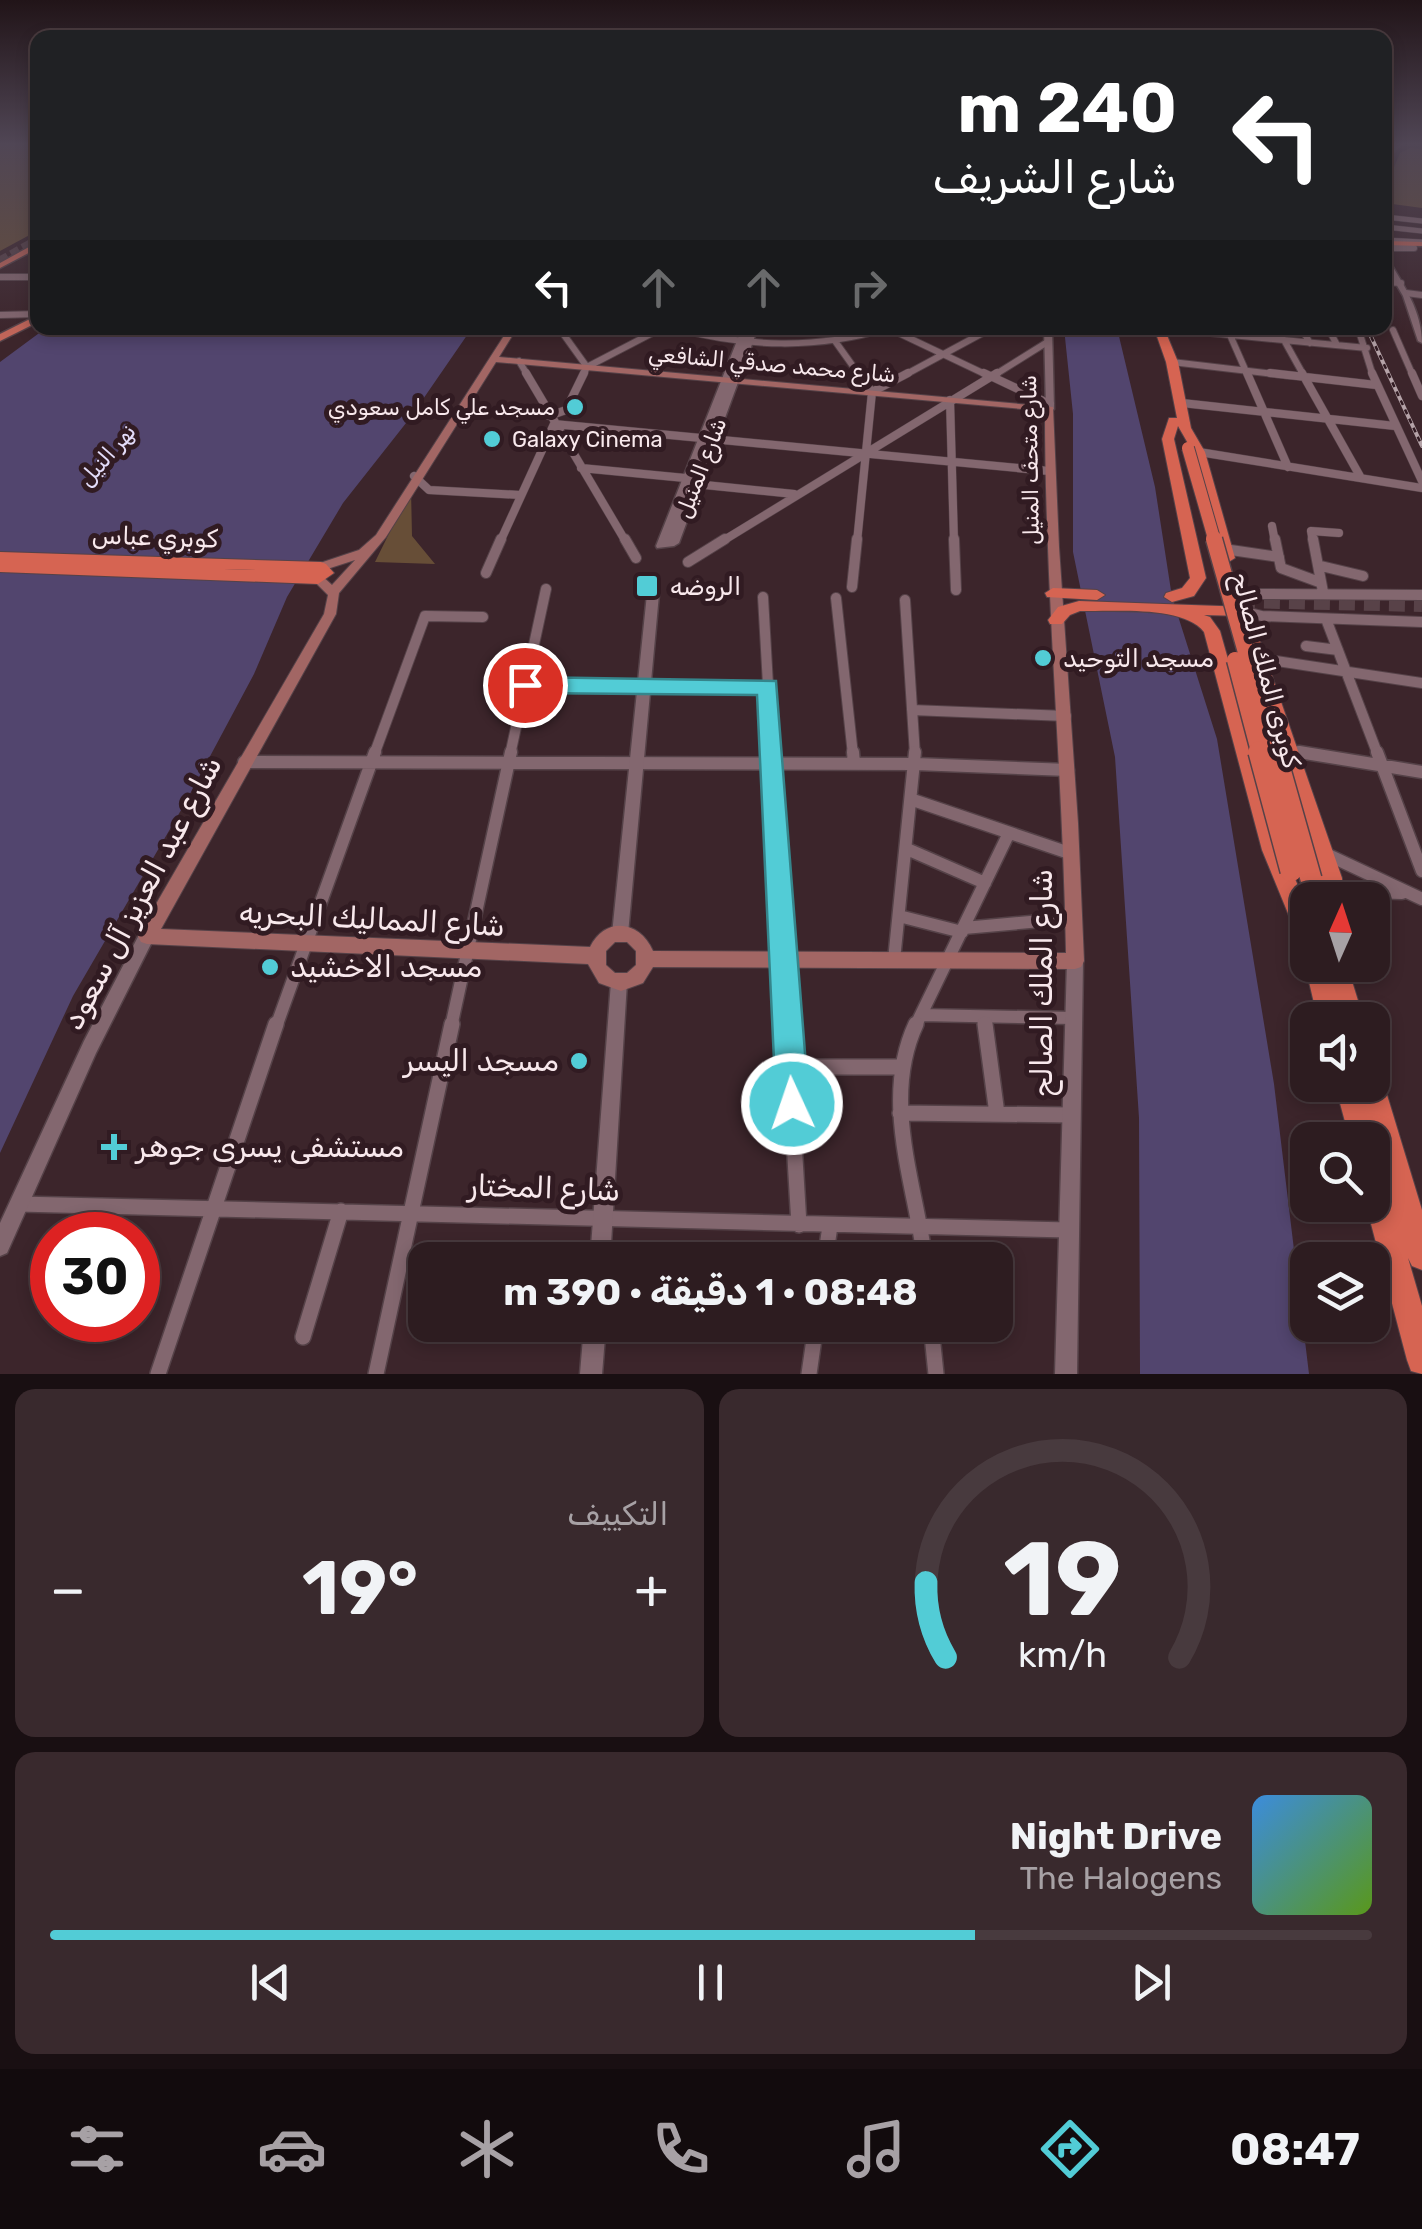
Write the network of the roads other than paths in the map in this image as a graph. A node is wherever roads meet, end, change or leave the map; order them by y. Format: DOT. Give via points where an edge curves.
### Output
graph roads {
  1 [pos="1392,218"];
  2 [pos="1422,221"];
  3 [pos="1392,231"];
  4 [pos="1422,242"];
  5 [pos="1392,244"];
  6 [pos="30,245"];
  7 [pos="30,247"];
  8 [pos="0,256"];
  9 [pos="0,266"];
  10 [pos="1392,270"];
  11 [pos="0,277"];
  12 [pos="30,277"];
  13 [pos="1392,282"];
  14 [pos="1401,283"];
  15 [pos="1406,293"];
  16 [pos="1420,295"];
  17 [pos="0,316"];
  18 [pos="30,316"];
  19 [pos="30,321"];
  20 [pos="1393,330"];
  21 [pos="508,335"];
  22 [pos="564,335"];
  23 [pos="649,335"];
  24 [pos="715,335"];
  25 [pos="745,335"];
  26 [pos="749,335"];
  27 [pos="859,335"];
  28 [pos="903,335"];
  29 [pos="979,335"];
  30 [pos="1048,335"];
  31 [pos="1152,335"];
  32 [pos="1162,335"];
  33 [pos="1226,335"];
  34 [pos="1241,335"];
  35 [pos="1279,335"];
  36 [pos="1305,335"];
  37 [pos="1332,335"];
  38 [pos="1361,335"];
  39 [pos="1252,337"];
  40 [pos="0,338"];
  41 [pos="745,340"];
  42 [pos="1282,340"];
  43 [pos="834,341"];
  44 [pos="1422,341"];
  45 [pos="1049,342"];
  46 [pos="1310,343"];
  47 [pos="1337,346"];
  48 [pos="1367,348"];
  49 [pos="942,354"];
  50 [pos="492,359"];
  51 [pos="519,362"];
  52 [pos="1172,362"];
  53 [pos="587,368"];
  54 [pos="1247,371"];
  55 [pos="990,376"];
  56 [pos="1306,377"];
  57 [pos="729,380"];
  58 [pos="1376,385"];
  59 [pos="872,392"];
  60 [pos="1422,396"];
  61 [pos="950,400"];
  62 [pos="1050,407"];
  63 [pos="1264,412"];
  64 [pos="1180,417"];
  65 [pos="1328,419"];
  66 [pos="552,420"];
  67 [pos="1395,426"];
  68 [pos="706,442"];
  69 [pos="1199,452"];
  70 [pos="862,454"];
  71 [pos="953,462"];
  72 [pos="1288,466"];
  73 [pos="581,468"];
  74 [pos="1049,471"];
  75 [pos="414,476"];
  76 [pos="1361,478"];
  77 [pos="690,481"];
  78 [pos="1422,485"];
  79 [pos="795,494"];
  80 [pos="520,495"];
  81 [pos="1272,526"];
  82 [pos="1339,533"];
  83 [pos="373,545"];
  84 [pos="1226,554"];
  85 [pos="1193,556"];
  86 [pos="1279,556"];
  87 [pos="0,557"];
  88 [pos="636,558"];
  89 [pos="688,562"];
  90 [pos="1320,566"];
  91 [pos="0,568"];
  92 [pos="312,573"];
  93 [pos="486,574"];
  94 [pos="1363,576"];
  95 [pos="852,586"];
  96 [pos="1321,587"];
  97 [pos="546,589"];
  98 [pos="956,590"];
  99 [pos="333,592"];
  100 [pos="653,594"];
  101 [pos="1422,595"];
  102 [pos="763,597"];
  103 [pos="836,598"];
  104 [pos="1074,599"];
  105 [pos="905,600"];
  106 [pos="1183,602"];
  107 [pos="1240,605"];
  108 [pos="483,617"];
  109 [pos="1326,619"];
  110 [pos="1056,620"];
  111 [pos="1422,622"];
  112 [pos="1306,646"];
  113 [pos="1338,650"];
  114 [pos="1218,652"];
  115 [pos="1256,657"];
  116 [pos="1347,672"];
  117 [pos="1422,684"];
  118 [pos="525,685"];
  119 [pos="644,686"];
  120 [pos="768,687"];
  121 [pos="912,710"];
  122 [pos="1066,716"];
  123 [pos="1286,750"];
  124 [pos="244,762"];
  125 [pos="368,762"];
  126 [pos="508,763"];
  127 [pos="636,763"];
  128 [pos="772,764"];
  129 [pos="854,764"];
  130 [pos="916,764"];
  131 [pos="1382,765"];
  132 [pos="1069,770"];
  133 [pos="1422,772"];
  134 [pos="912,800"];
  135 [pos="1407,829"];
  136 [pos="1422,832"];
  137 [pos="1010,833"];
  138 [pos="907,849"];
  139 [pos="1321,851"];
  140 [pos="1072,854"];
  141 [pos="1422,871"];
  142 [pos="1294,882"];
  143 [pos="1322,882"];
  144 [pos="1325,882"];
  145 [pos="986,883"];
  146 [pos="1290,893"];
  147 [pos="1406,893"];
  148 [pos="1390,894"];
  149 [pos="1422,899"];
  150 [pos="899,916"];
  151 [pos="1074,918"];
  152 [pos="963,930"];
  153 [pos="620,934"];
  154 [pos="147,936"];
  155 [pos="304,943"];
  156 [pos="468,950"];
  157 [pos="595,956"];
  158 [pos="646,959"];
  159 [pos="784,960"];
  160 [pos="894,960"];
  161 [pos="948,961"];
  162 [pos="1075,962"];
  163 [pos="619,982"];
  164 [pos="921,1016"];
  165 [pos="984,1016"];
  166 [pos="1074,1018"];
  167 [pos="790,1067"];
  168 [pos="900,1067"];
  169 [pos="1376,1102"];
  170 [pos="900,1113"];
  171 [pos="997,1114"];
  172 [pos="1071,1114"];
  173 [pos="19,1204"];
  174 [pos="214,1210"];
  175 [pos="341,1210"];
  176 [pos="409,1211"];
  177 [pos="604,1218"];
  178 [pos="1384,1222"];
  179 [pos="799,1225"];
  180 [pos="830,1226"];
  181 [pos="922,1227"];
  182 [pos="1068,1230"];
  183 [pos="602,1242"];
  184 [pos="828,1242"];
  185 [pos="923,1242"];
  186 [pos="0,1246"];
  187 [pos="1422,1256"];
  188 [pos="303,1338"];
  189 [pos="594,1342"];
  190 [pos="813,1342"];
  191 [pos="933,1342"];
  192 [pos="1422,1360"];
  193 [pos="158,1374"];
  194 [pos="376,1374"];
  195 [pos="591,1374"];
  196 [pos="808,1374"];
  197 [pos="936,1374"];
  198 [pos="1066,1374"];
  1 -- 2 [label="street"];
  3 -- 4 [label="street"];
  4 -- 5 [label="main road"];
  6 -- 8 [label="main road"];
  7 -- 9 [label="main road"];
  10 -- 14 [label="street"];
  11 -- 12 [label="street"];
  13 -- 14 [label="street"];
  14 -- 15 [label="street"];
  15 -- 16 [label="street"];
  15 -- 44 [label="street"];
  17 -- 18 [label="street"];
  19 -- 40 [label="main road"];
  20 -- 60 [label="street"];
  21 -- 50 [label="main road"];
  22 -- 53 [label="street"];
  23 -- 53 [label="street"];
  24 -- 41 [label="street"];
  25 -- 41 [label="street, شارع المنيل"];
  26 -- 41 [label="street, شارع المنيل"];
  27 -- 43 [label="street"];
  28 -- 49 [label="street"];
  29 -- 49 [label="street"];
  30 -- 45 [label="street, شارع متحف المنيل"];
  31 -- 64 [label="highway"];
  32 -- 52 [label="highway"];
  33 -- 54 [label="street"];
  34 -- 39 [label="street"];
  35 -- 42 [label="street"];
  36 -- 46 [label="street"];
  37 -- 47 [label="street"];
  38 -- 48 [label="street"];
  39 -- 42 [label="street"];
  41 -- 43 [label="street"];
  41 -- 57 [label="street, شارع المنيل"];
  42 -- 46 [label="street"];
  42 -- 56 [label="street"];
  43 -- 59 [label="street"];
  45 -- 55 [label="street"];
  45 -- 62 [label="street, شارع متحف المنيل"];
  46 -- 47 [label="street"];
  47 -- 48 [label="street"];
  48 -- 58 [label="street"];
  49 -- 55 [label="street"];
  49 -- 59 [label="street"];
  50 -- 51 [label="main road, شارع محمد صدقي الشافعي"];
  50 -- 75 [label="main road"];
  51 -- 53 [label="main road, شارع محمد صدقي الشافعي"];
  51 -- 66 [label="street"];
  52 -- 54 [label="street"];
  52 -- 64 [label="highway"];
  53 -- 57 [label="main road, شارع محمد صدقي الشافعي"];
  53 -- 66 [label="street" via="568,408"];
  54 -- 56 [label="street"];
  54 -- 63 [label="street"];
  55 -- 61 [label="street"];
  55 -- 62 [label="street"];
  56 -- 58 [label="street"];
  56 -- 65 [label="street"];
  57 -- 59 [label="main road, شارع محمد صدقي الشافعي"];
  57 -- 68 [label="street, شارع المنيل"];
  58 -- 67 [label="street"];
  59 -- 61 [label="main road, شارع محمد صدقي الشافعي"];
  59 -- 70 [label="street"];
  61 -- 62 [label="main road, شارع محمد صدقي الشافعي"];
  61 -- 70 [label="street"];
  61 -- 71 [label="street"];
  62 -- 74 [label="main road, شارع متحف المنيل"];
  63 -- 64 [label="street"];
  63 -- 65 [label="street"];
  63 -- 72 [label="street"];
  64 -- 69 [label="highway"];
  64 -- 85 [label="highway" via="1168,439"];
  64 -- 142 [label="highway, كوبرى الملك الصالح, bridge"];
  64 -- 143 [label="highway, كوبرى الملك الصالح, bridge" via="1208,526"];
  65 -- 67 [label="street"];
  65 -- 76 [label="street"];
  66 -- 68 [label="street"];
  66 -- 73 [label="street"];
  66 -- 80 [label="street"];
  67 -- 78 [label="street"];
  68 -- 70 [label="street"];
  68 -- 77 [label="street, شارع المنيل"];
  69 -- 72 [label="street"];
  69 -- 84 [label="highway"];
  70 -- 71 [label="street"];
  70 -- 79 [label="street"];
  70 -- 95 [label="street"];
  71 -- 74 [label="street"];
  71 -- 98 [label="street"];
  72 -- 76 [label="street"];
  73 -- 77 [label="street"];
  73 -- 88 [label="street"];
  74 -- 104 [label="main road, شارع متحف المنيل"];
  75 -- 80 [label="street" via="429,490"];
  75 -- 83 [label="main road"];
  76 -- 78 [label="street"];
  77 -- 77 [label="street, شارع المنيل" via="660,546 674,543"];
  77 -- 79 [label="street"];
  79 -- 89 [label="street"];
  80 -- 93 [label="street"];
  81 -- 86 [label="street"];
  82 -- 90 [label="street" via="1312,530"];
  83 -- 92 [label="main road"];
  83 -- 99 [label="main road"];
  84 -- 85 [label="highway"];
  84 -- 86 [label="street"];
  84 -- 107 [label="highway"];
  85 -- 106 [label="highway" via="1198,578"];
  86 -- 96 [label="street" via="1284,572"];
  87 -- 92 [label="highway, كوبري عباس"];
  90 -- 94 [label="street"];
  90 -- 96 [label="street"];
  91 -- 92 [label="highway, كوبري عباس"];
  92 -- 99 [label="main road"];
  96 -- 101 [label="street"];
  96 -- 107 [label="street" via="1256,594"];
  97 -- 118 [label="street"];
  99 -- 124 [label="main road, شارع عبد العزيز آل سعود" via="330,614"];
  100 -- 119 [label="street"];
  102 -- 120 [label="street"];
  103 -- 129 [label="street"];
  104 -- 106 [label="highway"];
  104 -- 110 [label="highway"];
  105 -- 121 [label="street"];
  106 -- 107 [label="highway"];
  106 -- 114 [label="highway" via="1209,625"];
  107 -- 109 [label="street"];
  107 -- 115 [label="highway"];
  108 -- 125 [label="street" via="425,616"];
  109 -- 111 [label="street"];
  109 -- 113 [label="street"];
  110 -- 122 [label="main road, شارع الملك الصالح"];
  112 -- 113 [label="street"];
  113 -- 116 [label="street"];
  114 -- 115 [label="highway" via="1236,649"];
  114 -- 146 [label="highway"];
  115 -- 116 [label="street"];
  115 -- 123 [label="highway"];
  116 -- 117 [label="street"];
  116 -- 131 [label="street"];
  118 -- 119 [label="street"];
  118 -- 126 [label="street"];
  119 -- 120 [label="street"];
  119 -- 127 [label="street"];
  120 -- 128 [label="street"];
  121 -- 122 [label="street"];
  121 -- 130 [label="street"];
  122 -- 132 [label="main road, شارع الملك الصالح"];
  123 -- 131 [label="street"];
  123 -- 139 [label="highway"];
  124 -- 125 [label="street"];
  124 -- 154 [label="main road, شارع عبد العزيز آل سعود"];
  125 -- 126 [label="street"];
  125 -- 155 [label="street"];
  126 -- 127 [label="street"];
  126 -- 156 [label="street"];
  127 -- 128 [label="street"];
  127 -- 153 [label="street"];
  128 -- 129 [label="street"];
  128 -- 159 [label="street"];
  129 -- 130 [label="street"];
  130 -- 132 [label="street"];
  130 -- 134 [label="street"];
  131 -- 133 [label="street"];
  131 -- 135 [label="street"];
  132 -- 140 [label="main road, شارع الملك الصالح"];
  134 -- 137 [label="street"];
  134 -- 138 [label="street"];
  135 -- 136 [label="street"];
  135 -- 141 [label="street"];
  137 -- 140 [label="street"];
  137 -- 145 [label="street"];
  138 -- 145 [label="street"];
  138 -- 150 [label="street"];
  139 -- 144 [label="highway"];
  139 -- 147 [label="street"];
  140 -- 151 [label="main road, شارع الملك الصالح"];
  145 -- 152 [label="street"];
  147 -- 148 [label="street"];
  147 -- 149 [label="street"];
  150 -- 152 [label="street"];
  150 -- 160 [label="street"];
  151 -- 152 [label="street"];
  151 -- 162 [label="main road, شارع الملك الصالح"];
  152 -- 161 [label="street"];
  153 -- 157 [label="main road" via="601,944"];
  153 -- 158 [label="main road" via="640,940"];
  154 -- 155 [label="main road, شارع المماليك البحريه"];
  154 -- 173 [label="street, شارع عبد العزيز آل سعود"];
  155 -- 156 [label="main road, شارع المماليك البحريه"];
  155 -- 174 [label="street"];
  156 -- 157 [label="main road, شارع المماليك البحريه"];
  156 -- 176 [label="street"];
  157 -- 163 [label="main road" via="604,977"];
  158 -- 159 [label="main road"];
  158 -- 163 [label="main road" via="638,975"];
  159 -- 160 [label="main road"];
  159 -- 167 [label="street"];
  160 -- 161 [label="main road"];
  161 -- 162 [label="main road"];
  161 -- 164 [label="street"];
  162 -- 166 [label="street, شارع الملك الصالح"];
  163 -- 177 [label="street"];
  164 -- 165 [label="street"];
  164 -- 168 [label="street"];
  165 -- 166 [label="street"];
  165 -- 171 [label="street"];
  166 -- 172 [label="street, شارع الملك الصالح"];
  167 -- 168 [label="street"];
  167 -- 179 [label="street"];
  168 -- 170 [label="street"];
  169 -- 187 [label="highway"];
  170 -- 171 [label="street"];
  170 -- 181 [label="street"];
  171 -- 172 [label="street"];
  172 -- 182 [label="street, شارع الملك الصالح"];
  173 -- 174 [label="street, شارع المختار"];
  173 -- 186 [label="street, شارع عبد العزيز آل سعود"];
  174 -- 175 [label="street, شارع المختار"];
  174 -- 193 [label="street"];
  175 -- 176 [label="street, شارع المختار"];
  175 -- 188 [label="street"];
  176 -- 177 [label="street, شارع المختار"];
  176 -- 194 [label="street"];
  177 -- 179 [label="street, شارع المختار"];
  177 -- 183 [label="street"];
  178 -- 192 [label="highway"];
  179 -- 180 [label="street, شارع المختار"];
  180 -- 181 [label="street, شارع المختار"];
  180 -- 184 [label="street"];
  181 -- 182 [label="street, شارع المختار"];
  181 -- 185 [label="street"];
  182 -- 198 [label="street, شارع الملك الصالح"];
  189 -- 195 [label="street"];
  190 -- 196 [label="street"];
  191 -- 197 [label="street"];
}
